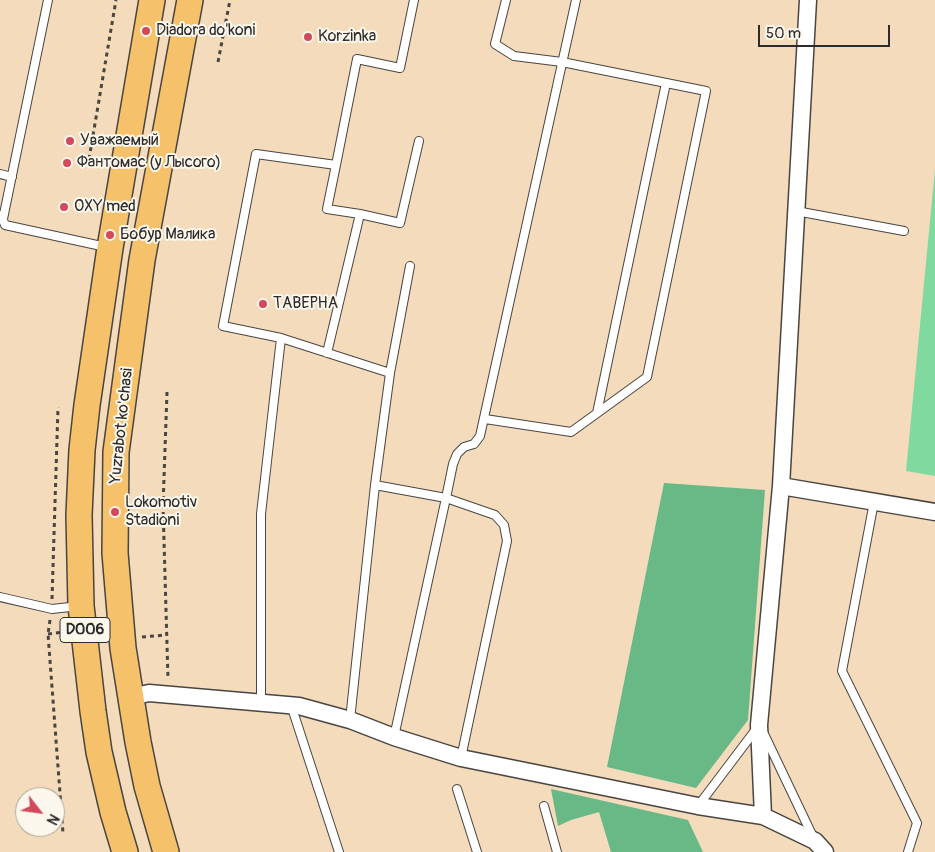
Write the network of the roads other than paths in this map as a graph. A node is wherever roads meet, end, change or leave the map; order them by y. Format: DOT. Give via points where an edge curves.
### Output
graph roads {
  1 [pos="48,0"];
  2 [pos="152,0"];
  3 [pos="190,0"];
  4 [pos="414,0"];
  5 [pos="506,0"];
  6 [pos="576,0"];
  7 [pos="808,0"];
  8 [pos="562,62"];
  9 [pos="666,83"];
  10 [pos="419,141"];
  11 [pos="336,165"];
  12 [pos="0,174"];
  13 [pos="12,177"];
  14 [pos="796,211"];
  15 [pos="360,214"];
  16 [pos="2,216"];
  17 [pos="904,231"];
  18 [pos="110,248"];
  19 [pos="410,266"];
  20 [pos="281,338"];
  21 [pos="327,353"];
  22 [pos="390,373"];
  23 [pos="87,405"];
  24 [pos="121,407"];
  25 [pos="597,413"];
  26 [pos="485,419"];
  27 [pos="376,485"];
  28 [pos="781,486"];
  29 [pos="446,498"];
  30 [pos="874,502"];
  31 [pos="935,512"];
  32 [pos="0,597"];
  33 [pos="81,606"];
  34 [pos="131,697"];
  35 [pos="261,702"];
  36 [pos="291,705"];
  37 [pos="350,720"];
  38 [pos="759,725"];
  39 [pos="394,737"];
  40 [pos="461,758"];
  41 [pos="457,789"];
  42 [pos="544,806"];
  43 [pos="698,806"];
  44 [pos="763,816"];
  45 [pos="820,846"];
  46 [pos="125,852"];
  47 [pos="166,852"];
  48 [pos="339,852"];
  49 [pos="477,852"];
  50 [pos="557,852"];
  51 [pos="908,852"];
  1 -- 13 [label="lane"];
  2 -- 18 [label="main road, D006"];
  3 -- 24 [label="main road, Yuzrabot ko'chasi / D006" via="142,260"];
  4 -- 11 [label="lane" via="400,68 357,59"];
  5 -- 8 [label="lane" via="495,44 514,56"];
  6 -- 8 [label="lane"];
  7 -- 14 [label="street"];
  8 -- 9 [label="lane"];
  8 -- 26 [label="lane"];
  9 -- 25 [label="lane"];
  9 -- 25 [label="lane" via="706,91 649,368 647,377"];
  10 -- 15 [label="lane" via="400,223"];
  11 -- 15 [label="lane" via="327,209"];
  11 -- 20 [label="lane" via="256,154 223,326"];
  12 -- 13 [label="lane"];
  13 -- 16 [label="lane"];
  14 -- 17 [label="lane"];
  14 -- 28 [label="street"];
  15 -- 21 [label="lane"];
  16 -- 18 [label="lane" via="6,225"];
  18 -- 23 [label="main road, D006"];
  19 -- 22 [label="lane"];
  20 -- 21 [label="lane"];
  20 -- 35 [label="lane" via="261,514"];
  21 -- 22 [label="lane"];
  22 -- 27 [label="lane"];
  23 -- 24 [label="main road" via="95,398 105,396 114,399"];
  23 -- 33 [label="main road, D006" via="79,515"];
  24 -- 34 [label="main road, Yuzrabot ko'chasi / D006" via="116,452 115,553 123,648"];
  25 -- 26 [label="lane" via="571,432"];
  26 -- 29 [label="lane" via="474,444 457,454"];
  27 -- 29 [label="lane"];
  27 -- 37 [label="lane"];
  28 -- 30 [label="street"];
  28 -- 38 [label="street"];
  29 -- 39 [label="lane"];
  29 -- 40 [label="lane" via="495,515 504,525 507,541"];
  30 -- 31 [label="street"];
  30 -- 51 [label="lane" via="842,670 917,823"];
  32 -- 33 [label="lane" via="52,609"];
  33 -- 46 [label="main road, D006" via="99,752"];
  34 -- 35 [label="street" via="149,693"];
  34 -- 47 [label="main road, Yuzrabot ko'chasi / D006" via="146,786"];
  35 -- 36 [label="street"];
  36 -- 37 [label="street"];
  36 -- 48 [label="lane"];
  37 -- 39 [label="street"];
  38 -- 43 [label="lane"];
  38 -- 44 [label="street"];
  38 -- 45 [label="lane"];
  39 -- 40 [label="street"];
  40 -- 43 [label="street"];
  41 -- 49 [label="lane"];
  42 -- 50 [label="lane"];
  43 -- 44 [label="street"];
  44 -- 45 [label="street"];
}
